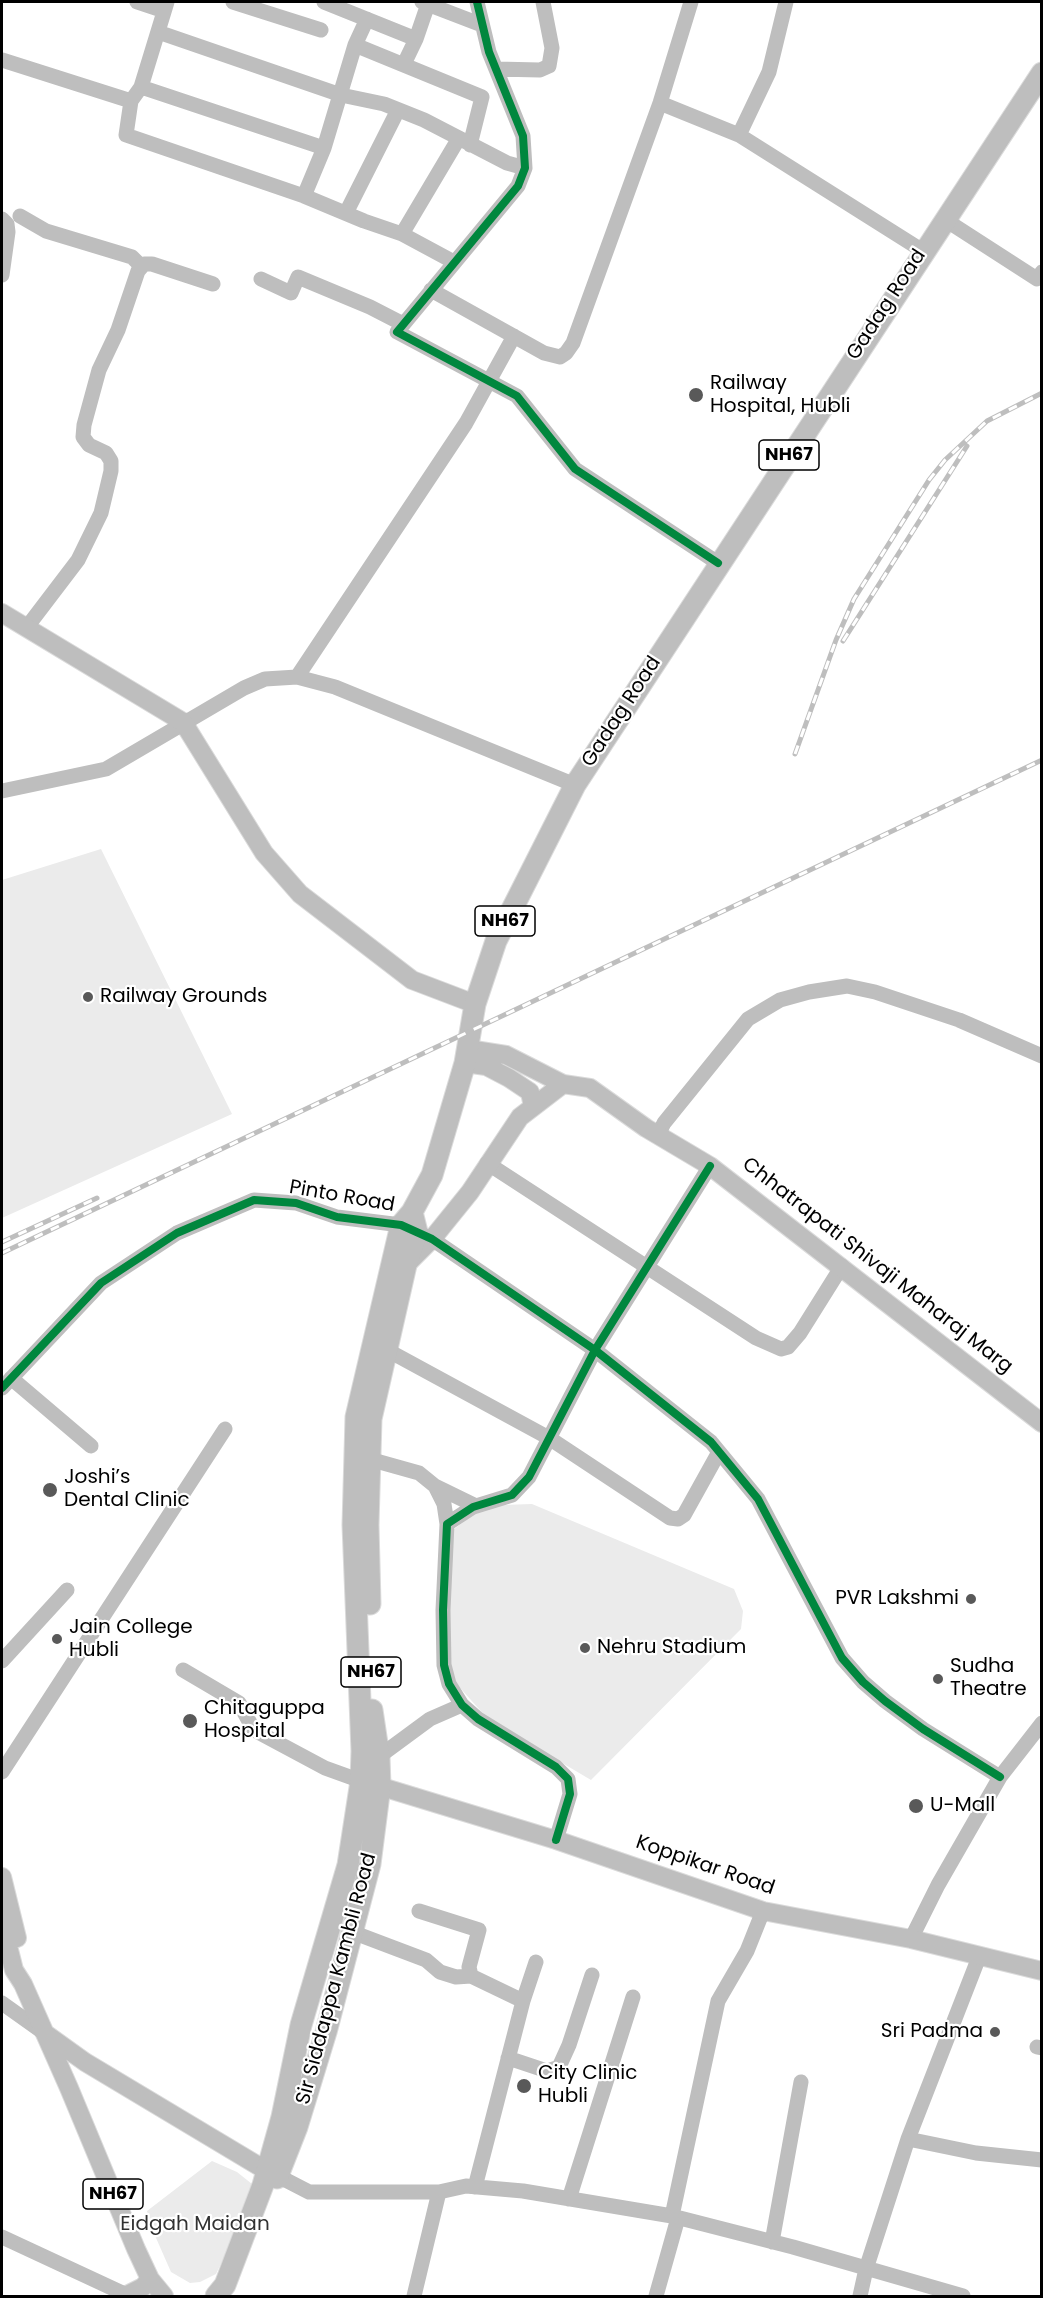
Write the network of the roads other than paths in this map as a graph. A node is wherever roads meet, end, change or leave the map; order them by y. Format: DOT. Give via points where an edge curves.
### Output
graph roads {
  1 [pos="137,2"];
  2 [pos="233,2"];
  3 [pos="324,2"];
  4 [pos="477,2"];
  5 [pos="543,2"];
  6 [pos="691,2"];
  7 [pos="786,2"];
  8 [pos="425,3"];
  9 [pos="166,6"];
  10 [pos="366,19"];
  11 [pos="482,25"];
  12 [pos="321,30"];
  13 [pos="158,32"];
  14 [pos="416,39"];
  15 [pos="355,45"];
  16 [pos="2,60"];
  17 [pos="404,64"];
  18 [pos="496,69"];
  19 [pos="1041,73"];
  20 [pos="141,87"];
  21 [pos="1041,92"];
  22 [pos="341,95"];
  23 [pos="131,101"];
  24 [pos="660,104"];
  25 [pos="398,110"];
  26 [pos="739,135"];
  27 [pos="464,142"];
  28 [pos="324,148"];
  29 [pos="525,168"];
  30 [pos="304,196"];
  31 [pos="346,213"];
  32 [pos="20,216"];
  33 [pos="2,219"];
  34 [pos="948,222"];
  35 [pos="402,234"];
  36 [pos="923,251"];
  37 [pos="454,262"];
  38 [pos="141,266"];
  39 [pos="1041,272"];
  40 [pos="2,275"];
  41 [pos="261,279"];
  42 [pos="213,284"];
  43 [pos="431,290"];
  44 [pos="403,324"];
  45 [pos="514,336"];
  46 [pos="489,382"];
  47 [pos="718,563"];
  48 [pos="2,613"];
  49 [pos="27,627"];
  50 [pos="297,677"];
  51 [pos="183,722"];
  52 [pos="575,785"];
  53 [pos="2,791"];
  54 [pos="544,842"];
  55 [pos="475,1004"];
  56 [pos="466,1056"];
  57 [pos="1041,1056"];
  58 [pos="563,1084"];
  59 [pos="533,1107"];
  60 [pos="658,1134"];
  61 [pos="487,1163"];
  62 [pos="710,1166"];
  63 [pos="416,1227"];
  64 [pos="842,1266"];
  65 [pos="646,1267"];
  66 [pos="387,1350"];
  67 [pos="595,1350"];
  68 [pos="6,1383"];
  69 [pos="1041,1424"];
  70 [pos="225,1429"];
  71 [pos="549,1438"];
  72 [pos="91,1446"];
  73 [pos="719,1452"];
  74 [pos="369,1459"];
  75 [pos="435,1486"];
  76 [pos="476,1506"];
  77 [pos="447,1524"];
  78 [pos="67,1590"];
  79 [pos="2,1661"];
  80 [pos="183,1670"];
  81 [pos="462,1705"];
  82 [pos="1041,1723"];
  83 [pos="379,1757"];
  84 [pos="2,1772"];
  85 [pos="1000,1777"];
  86 [pos="367,1779"];
  87 [pos="556,1840"];
  88 [pos="2,1877"];
  89 [pos="419,1911"];
  90 [pos="763,1911"];
  91 [pos="2,1922"];
  92 [pos="352,1932"];
  93 [pos="911,1939"];
  94 [pos="979,1957"];
  95 [pos="7,1962"];
  96 [pos="536,1962"];
  97 [pos="1041,1971"];
  98 [pos="592,1975"];
  99 [pos="471,1976"];
  100 [pos="23,1984"];
  101 [pos="633,1997"];
  102 [pos="523,2001"];
  103 [pos="2,2003"];
  104 [pos="44,2033"];
  105 [pos="508,2058"];
  106 [pos="85,2062"];
  107 [pos="801,2082"];
  108 [pos="69,2088"];
  109 [pos="908,2139"];
  110 [pos="1041,2160"];
  111 [pos="272,2173"];
  112 [pos="475,2187"];
  113 [pos="439,2192"];
  114 [pos="569,2199"];
  115 [pos="675,2217"];
  116 [pos="2,2237"];
  117 [pos="772,2242"];
  118 [pos="866,2269"];
  119 [pos="150,2279"];
  120 [pos="128,2296"];
  121 [pos="164,2296"];
  122 [pos="216,2296"];
  123 [pos="234,2296"];
  124 [pos="414,2296"];
  125 [pos="656,2296"];
  126 [pos="860,2296"];
  127 [pos="963,2296"];
  1 -- 9 [label="street"];
  2 -- 12 [label="street"];
  3 -- 10 [label="street"];
  4 -- 11 [label="street"];
  5 -- 18 [label="street" via="552,48 549,66 540,70"];
  6 -- 24 [label="street"];
  7 -- 26 [label="street" via="769,72"];
  8 -- 11 [label="street"];
  8 -- 14 [label="street"];
  9 -- 13 [label="street"];
  10 -- 14 [label="street"];
  10 -- 15 [label="street"];
  11 -- 18 [label="street"];
  13 -- 20 [label="street"];
  13 -- 22 [label="street"];
  14 -- 17 [label="street"];
  15 -- 17 [label="street"];
  15 -- 22 [label="street"];
  16 -- 23 [label="street"];
  17 -- 27 [label="street" via="482,97"];
  18 -- 29 [label="street" via="523,136"];
  19 -- 34 [label="highway, Gadag Road / NH67"];
  20 -- 23 [label="street"];
  20 -- 28 [label="street"];
  21 -- 34 [label="highway, Gadag Road / NH67"];
  22 -- 25 [label="street"];
  22 -- 28 [label="street"];
  23 -- 30 [label="street" via="126,135"];
  24 -- 26 [label="street"];
  24 -- 45 [label="street" via="573,343 560,357"];
  25 -- 27 [label="street"];
  25 -- 31 [label="street"];
  26 -- 36 [label="street"];
  27 -- 29 [label="street"];
  27 -- 35 [label="street"];
  28 -- 30 [label="street"];
  29 -- 37 [label="street" via="518,186"];
  30 -- 31 [label="street"];
  31 -- 35 [label="street"];
  32 -- 38 [label="street" via="46,231 132,257"];
  33 -- 40 [label="street" via="8,232"];
  34 -- 36 [label="highway, Gadag Road / NH67"];
  34 -- 39 [label="street" via="1037,279"];
  34 -- 54 [label="highway, Gadag Road / NH67" via="583,790"];
  35 -- 37 [label="street"];
  36 -- 47 [label="highway, Gadag Road / NH67"];
  37 -- 43 [label="street"];
  38 -- 42 [label="street" via="152,264"];
  38 -- 49 [label="street" via="99,370 82,437 111,460 101,513 78,560"];
  41 -- 44 [label="street" via="291,293 298,277"];
  43 -- 44 [label="street"];
  43 -- 45 [label="street"];
  44 -- 46 [label="street" via="397,332"];
  45 -- 46 [label="street"];
  46 -- 47 [label="street" via="517,396 575,469"];
  46 -- 50 [label="street" via="424,489"];
  47 -- 52 [label="highway, Gadag Road / NH67"];
  48 -- 49 [label="main road"];
  49 -- 51 [label="main road"];
  50 -- 51 [label="street" via="265,679"];
  50 -- 52 [label="street" via="335,687"];
  51 -- 53 [label="street" via="106,769"];
  51 -- 55 [label="main road" via="264,853 300,894 412,980"];
  52 -- 54 [label="highway, Gadag Road / NH67"];
  54 -- 55 [label="highway, Gadag Road / NH67" via="496,941"];
  55 -- 56 [label="highway, Gadag Road / NH67"];
  56 -- 58 [label="main road, Chhatrapati Shivaji Maharaj Marg" via="506,1055"];
  56 -- 59 [label="main road" via="530,1092"];
  56 -- 63 [label="highway, NH67"];
  57 -- 60 [label="street" via="959,1020 874,992 847,986 809,992 780,1000 748,1019"];
  58 -- 59 [label="main road"];
  58 -- 60 [label="main road, Chhatrapati Shivaji Maharaj Marg" via="590,1088"];
  59 -- 61 [label="main road" via="520,1117"];
  60 -- 62 [label="main road, Chhatrapati Shivaji Maharaj Marg"];
  61 -- 63 [label="main road" via="470,1192"];
  61 -- 65 [label="street"];
  62 -- 64 [label="main road, Chhatrapati Shivaji Maharaj Marg"];
  62 -- 65 [label="street"];
  63 -- 66 [label="highway, Sir Siddappa Kambli Road / NH67"];
  63 -- 67 [label="street"];
  63 -- 68 [label="street, Pinto Road" via="337,1217 296,1203 254,1200 177,1233 101,1283"];
  63 -- 86 [label="highway, Sir Siddappa Kambli Road / NH67" via="356,1417 353,1525"];
  64 -- 65 [label="street" via="800,1334 781,1349 756,1338"];
  64 -- 69 [label="main road, Chhatrapati Shivaji Maharaj Marg"];
  65 -- 67 [label="street"];
  66 -- 71 [label="street"];
  66 -- 74 [label="highway, Sir Siddappa Kambli Road / NH67" via="372,1419"];
  67 -- 71 [label="street"];
  67 -- 73 [label="street"];
  68 -- 72 [label="street"];
  70 -- 84 [label="street"];
  71 -- 73 [label="street" via="670,1518 678,1519 684,1515"];
  71 -- 76 [label="street" via="529,1477 512,1496"];
  73 -- 85 [label="street" via="758,1499 842,1658 885,1701"];
  74 -- 75 [label="street" via="419,1473"];
  74 -- 83 [label="highway, Sir Siddappa Kambli Road / NH67" via="372,1710"];
  75 -- 76 [label="street"];
  75 -- 77 [label="street" via="444,1504"];
  76 -- 77 [label="street"];
  77 -- 81 [label="street" via="444,1665 449,1684"];
  78 -- 79 [label="street"];
  80 -- 86 [label="street" via="239,1703 254,1730 326,1768"];
  81 -- 83 [label="street" via="430,1719"];
  81 -- 87 [label="street" via="568,1779 570,1794"];
  82 -- 85 [label="street"];
  83 -- 86 [label="highway, Sir Siddappa Kambli Road / NH67"];
  85 -- 93 [label="street"];
  86 -- 87 [label="main road, Koppikar Road"];
  86 -- 92 [label="highway, Sir Siddappa Kambli Road / NH67" via="370,1864"];
  86 -- 111 [label="highway, Sir Siddappa Kambli Road / NH67" via="348,1865 301,2025"];
  87 -- 90 [label="main road, Koppikar Road"];
  88 -- 100 [label="main road" via="25,1966"];
  89 -- 99 [label="street" via="479,1930"];
  90 -- 93 [label="main road, Koppikar Road"];
  90 -- 115 [label="street" via="747,1951 718,2001"];
  91 -- 95 [label="main road"];
  92 -- 99 [label="street" via="426,1960 440,1972"];
  92 -- 111 [label="highway, Sir Siddappa Kambli Road / NH67" via="297,2127"];
  93 -- 94 [label="main road, Koppikar Road"];
  94 -- 97 [label="main road, Koppikar Road"];
  94 -- 109 [label="street"];
  95 -- 100 [label="main road"];
  96 -- 102 [label="street"];
  98 -- 105 [label="street" via="559,2067 547,2071"];
  99 -- 102 [label="street"];
  100 -- 104 [label="main road"];
  101 -- 114 [label="street"];
  102 -- 105 [label="street"];
  103 -- 104 [label="street"];
  104 -- 106 [label="main road"];
  104 -- 108 [label="main road"];
  105 -- 112 [label="street"];
  106 -- 108 [label="main road" via="69,2067"];
  106 -- 111 [label="main road"];
  107 -- 117 [label="street"];
  108 -- 119 [label="main road, NH67"];
  109 -- 110 [label="street"];
  109 -- 118 [label="street"];
  111 -- 113 [label="street" via="309,2192"];
  111 -- 122 [label="highway, NH67" via="225,2285"];
  111 -- 123 [label="highway, Sir Siddappa Kambli Road / NH67"];
  112 -- 113 [label="street"];
  112 -- 114 [label="street"];
  113 -- 124 [label="street"];
  114 -- 115 [label="street"];
  115 -- 117 [label="street"];
  115 -- 125 [label="street"];
  116 -- 120 [label="street"];
  117 -- 118 [label="street"];
  118 -- 126 [label="street"];
  118 -- 127 [label="street"];
  119 -- 120 [label="main road"];
  119 -- 121 [label="main road, NH67"];
}
